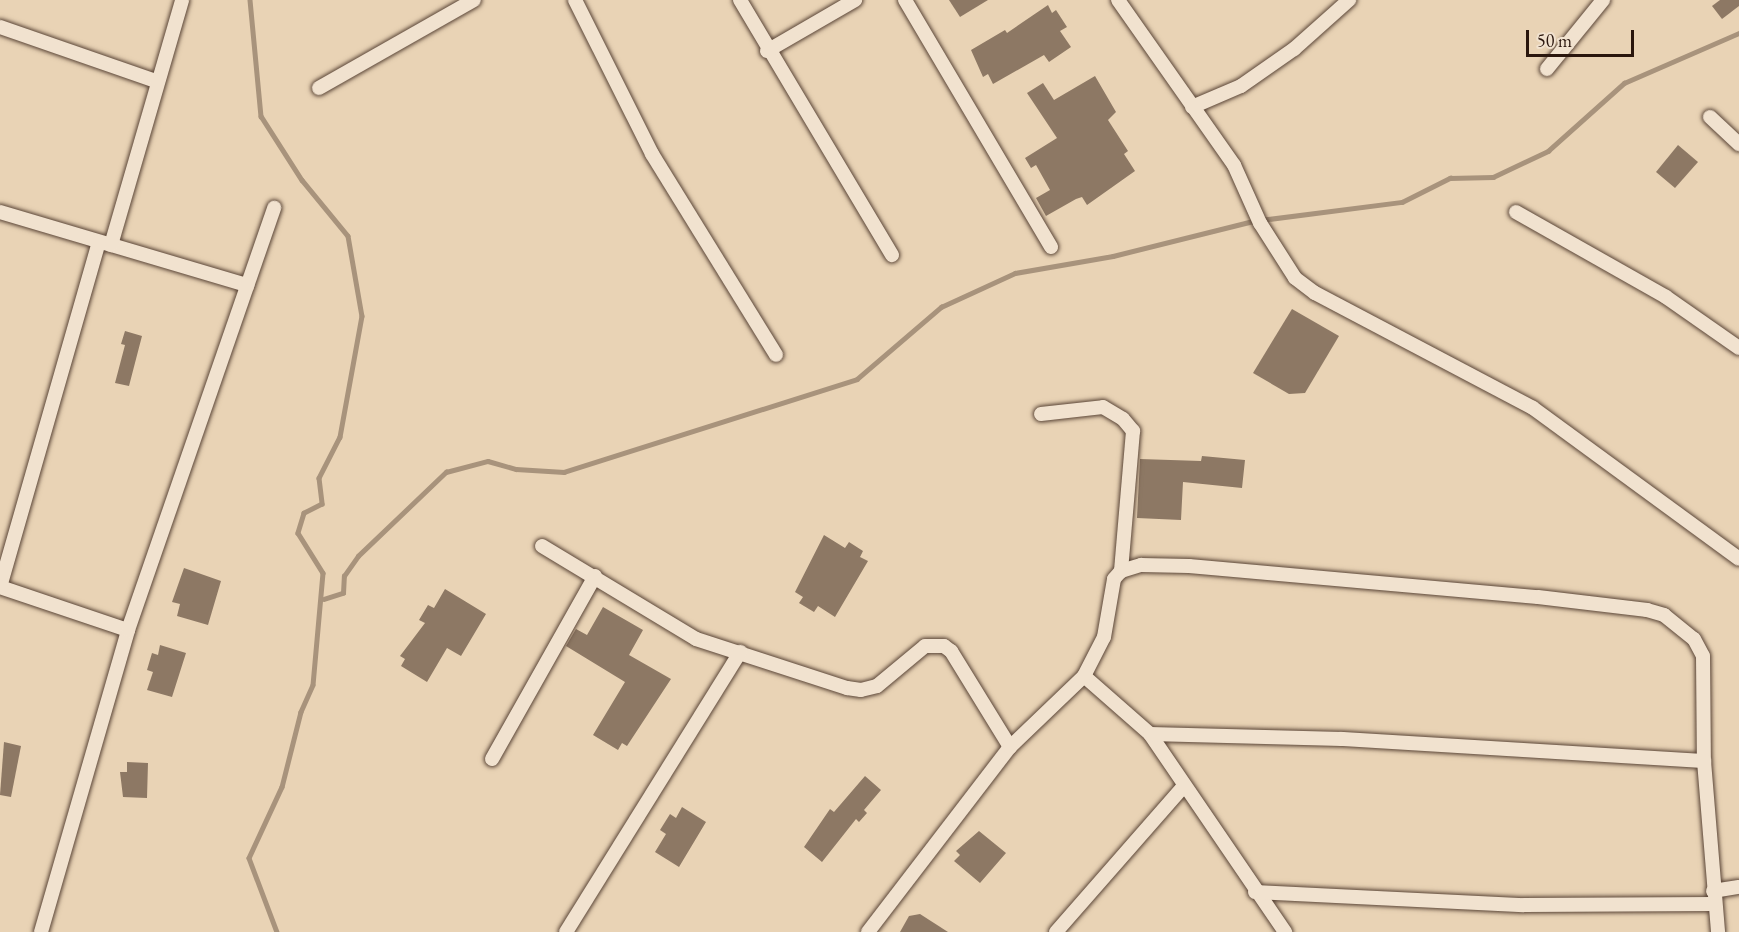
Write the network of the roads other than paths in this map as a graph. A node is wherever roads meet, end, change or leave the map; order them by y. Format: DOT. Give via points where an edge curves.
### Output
graph roads {
  1 [pos="182,0"];
  2 [pos="474,0"];
  3 [pos="575,0"];
  4 [pos="740,0"];
  5 [pos="855,0"];
  6 [pos="905,0"];
  7 [pos="1118,0"];
  8 [pos="1348,0"];
  9 [pos="1604,0"];
  10 [pos="0,27"];
  11 [pos="767,51"];
  12 [pos="1547,69"];
  13 [pos="156,81"];
  14 [pos="319,88"];
  15 [pos="1192,107"];
  16 [pos="1710,117"];
  17 [pos="1739,144"];
  18 [pos="274,208"];
  19 [pos="0,212"];
  20 [pos="1516,212"];
  21 [pos="105,243"];
  22 [pos="1050,247"];
  23 [pos="892,255"];
  24 [pos="247,285"];
  25 [pos="1739,348"];
  26 [pos="776,355"];
  27 [pos="1041,414"];
  28 [pos="542,546"];
  29 [pos="1739,559"];
  30 [pos="1121,571"];
  31 [pos="595,576"];
  32 [pos="0,587"];
  33 [pos="128,630"];
  34 [pos="740,652"];
  35 [pos="1084,676"];
  36 [pos="1150,734"];
  37 [pos="1010,747"];
  38 [pos="492,759"];
  39 [pos="1704,761"];
  40 [pos="1183,788"];
  41 [pos="1739,887"];
  42 [pos="1255,892"];
  43 [pos="1713,898"];
  44 [pos="41,932"];
  45 [pos="566,932"];
  46 [pos="868,932"];
  47 [pos="1056,932"];
  48 [pos="1285,932"];
  49 [pos="1718,932"];
  1 -- 13 [label="street"];
  2 -- 14 [label="street"];
  3 -- 26 [label="street" via="652,154"];
  4 -- 11 [label="street"];
  5 -- 11 [label="street"];
  6 -- 22 [label="street"];
  7 -- 15 [label="street"];
  8 -- 15 [label="street" via="1294,49 1241,86"];
  9 -- 12 [label="street"];
  10 -- 13 [label="street"];
  11 -- 23 [label="street"];
  13 -- 21 [label="street"];
  15 -- 29 [label="street" via="1234,165 1258,219 1296,278 1316,293 1533,408"];
  16 -- 17 [label="street"];
  18 -- 24 [label="street"];
  19 -- 21 [label="street"];
  20 -- 25 [label="street" via="1666,297"];
  21 -- 24 [label="street"];
  21 -- 32 [label="street"];
  24 -- 33 [label="street"];
  27 -- 30 [label="street" via="1103,407 1123,418 1133,431"];
  28 -- 31 [label="street"];
  30 -- 35 [label="street" via="1109,593 1104,637"];
  30 -- 39 [label="street" via="1140,565 1189,566 1647,610 1680,625 1703,656"];
  31 -- 34 [label="street" via="696,639"];
  31 -- 38 [label="street"];
  32 -- 33 [label="street"];
  33 -- 44 [label="street"];
  34 -- 37 [label="street" via="861,690 877,686 925,646 944,646 951,651"];
  34 -- 45 [label="street"];
  35 -- 36 [label="street"];
  35 -- 37 [label="street"];
  36 -- 39 [label="street" via="1342,739"];
  36 -- 40 [label="street"];
  37 -- 46 [label="street"];
  39 -- 43 [label="street"];
  40 -- 42 [label="street"];
  40 -- 47 [label="street"];
  41 -- 43 [label="street"];
  42 -- 43 [label="street" via="1524,905"];
  42 -- 48 [label="street"];
  43 -- 49 [label="street"];
}
